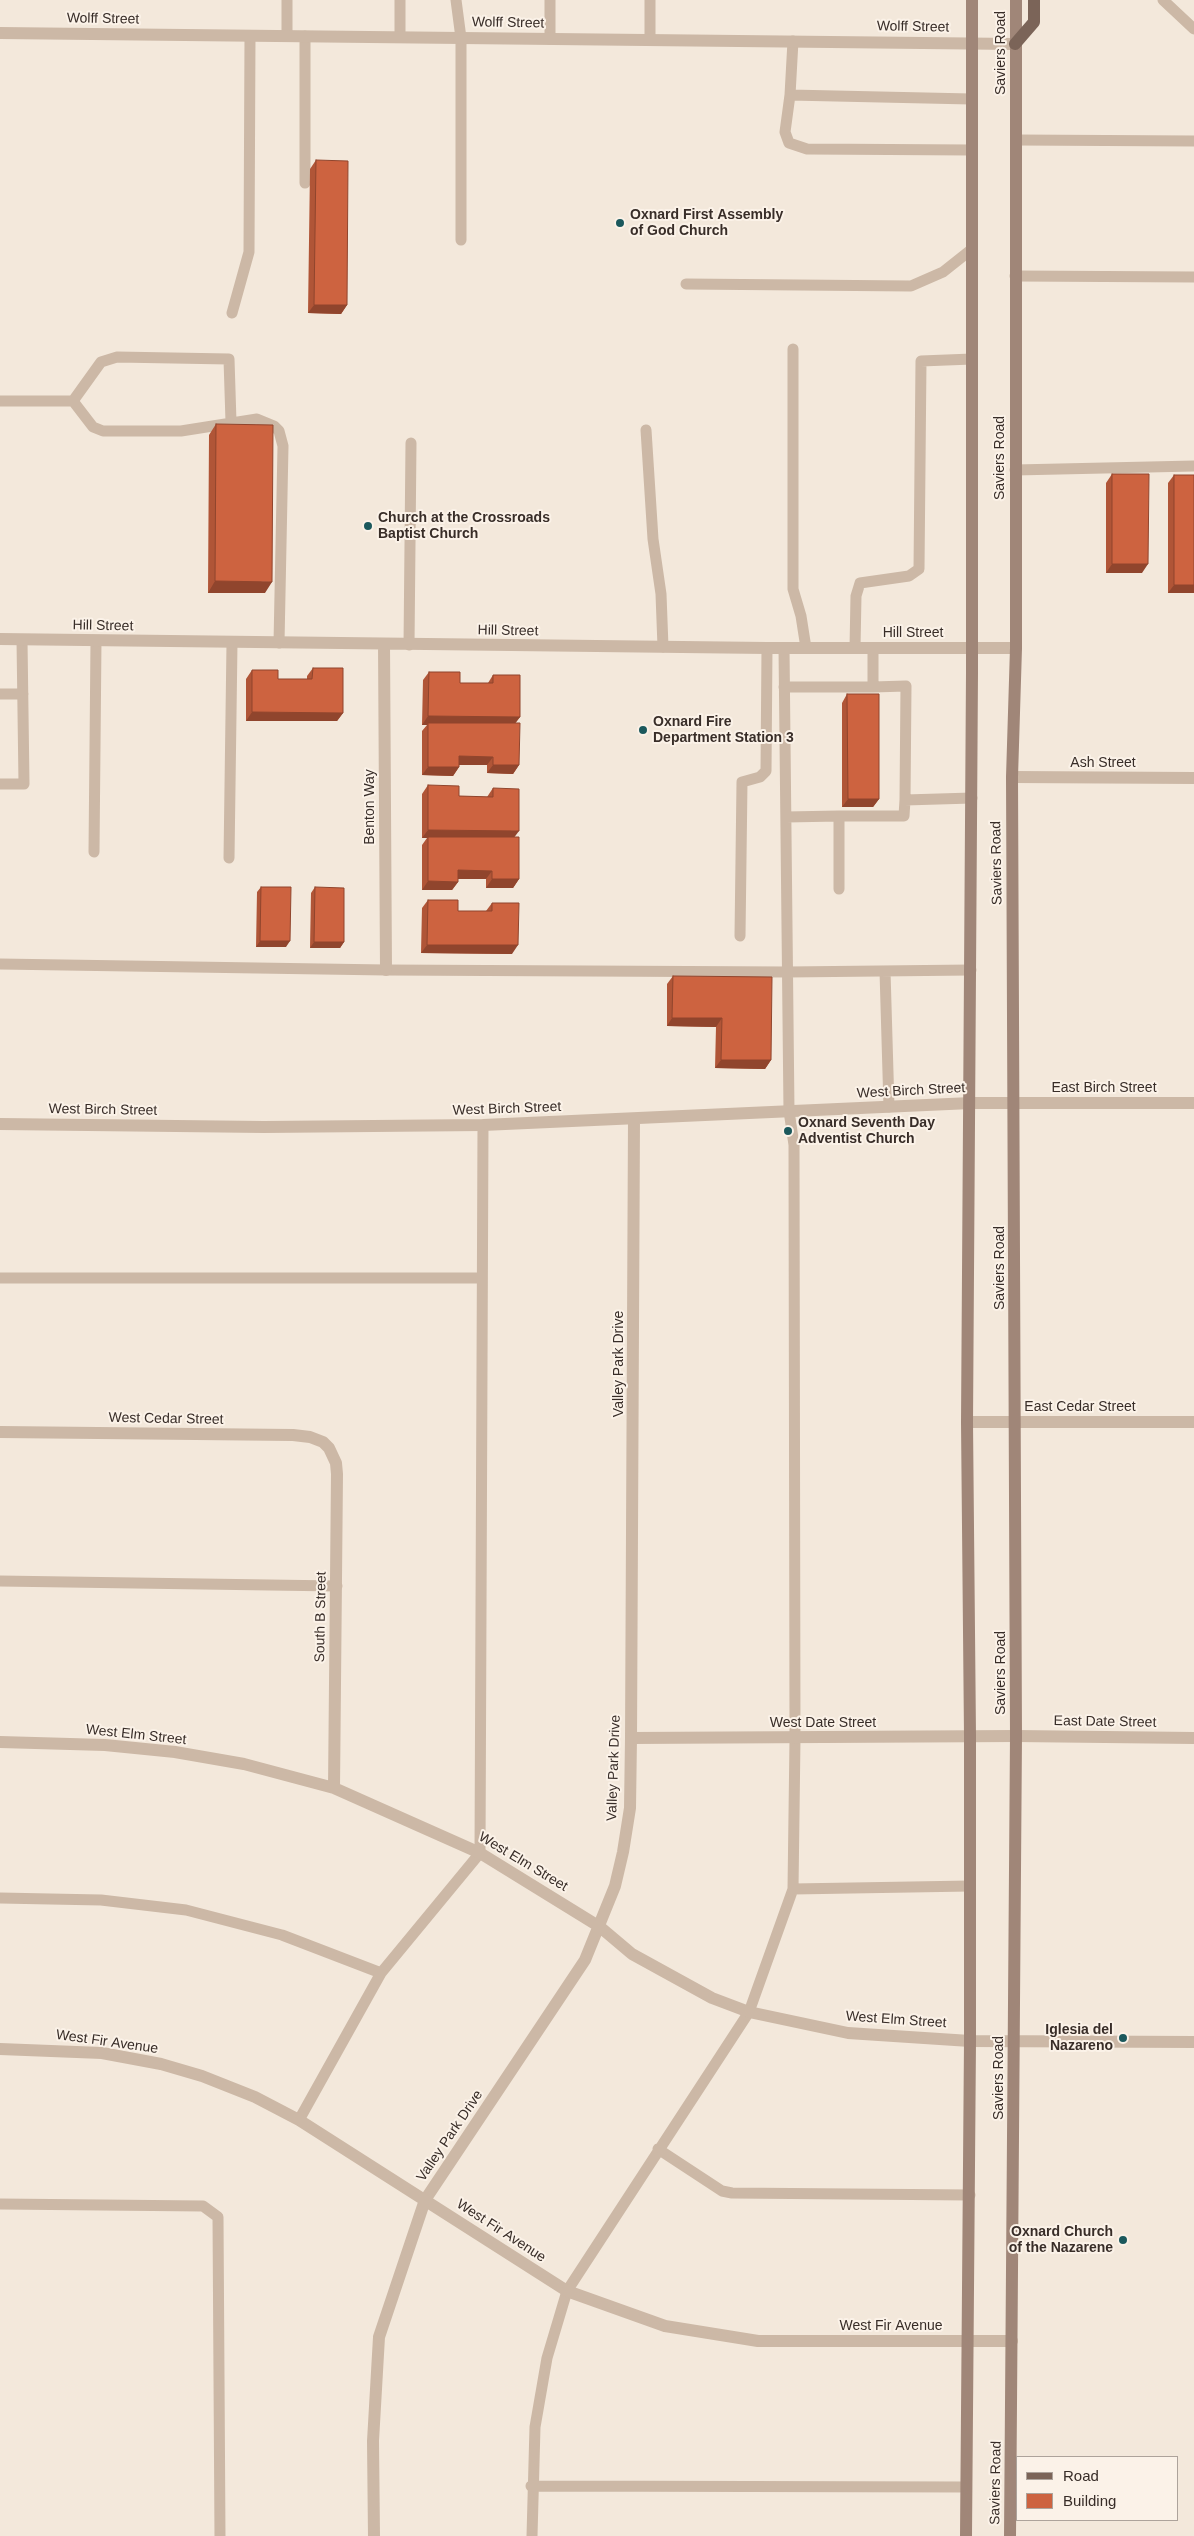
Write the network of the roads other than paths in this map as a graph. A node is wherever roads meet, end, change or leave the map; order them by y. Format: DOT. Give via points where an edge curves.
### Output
graph roads {
  1 [pos="287,0"];
  2 [pos="400,0"];
  3 [pos="456,0"];
  4 [pos="550,0"];
  5 [pos="650,0"];
  6 [pos="972,0"];
  7 [pos="1016,0"];
  8 [pos="1034,0"];
  9 [pos="1163,0"];
  10 [pos="1194,29"];
  11 [pos="0,33"];
  12 [pos="250,36"];
  13 [pos="287,36"];
  14 [pos="305,36"];
  15 [pos="400,37"];
  16 [pos="461,38"];
  17 [pos="550,39"];
  18 [pos="650,40"];
  19 [pos="793,41"];
  20 [pos="971,43"];
  21 [pos="1015,44"];
  22 [pos="790,95"];
  23 [pos="971,99"];
  24 [pos="1016,140"];
  25 [pos="1194,141"];
  26 [pos="971,150"];
  27 [pos="304,183"];
  28 [pos="460,240"];
  29 [pos="972,249"];
  30 [pos="1015,276"];
  31 [pos="1194,277"];
  32 [pos="686,284"];
  33 [pos="232,313"];
  34 [pos="793,349"];
  35 [pos="972,359"];
  36 [pos="0,401"];
  37 [pos="72,401"];
  38 [pos="231,422"];
  39 [pos="646,430"];
  40 [pos="411,443"];
  41 [pos="1194,466"];
  42 [pos="1015,470"];
  43 [pos="0,639"];
  44 [pos="22,640"];
  45 [pos="96,641"];
  46 [pos="232,643"];
  47 [pos="279,643"];
  48 [pos="384,644"];
  49 [pos="409,645"];
  50 [pos="663,647"];
  51 [pos="767,648"];
  52 [pos="784,648"];
  53 [pos="806,648"];
  54 [pos="855,648"];
  55 [pos="873,648"];
  56 [pos="972,648"];
  57 [pos="1016,648"];
  58 [pos="784,687"];
  59 [pos="873,687"];
  60 [pos="0,694"];
  61 [pos="23,694"];
  62 [pos="1012,777"];
  63 [pos="1194,778"];
  64 [pos="0,784"];
  65 [pos="972,798"];
  66 [pos="905,800"];
  67 [pos="786,816"];
  68 [pos="839,816"];
  69 [pos="94,852"];
  70 [pos="228,858"];
  71 [pos="838,889"];
  72 [pos="740,936"];
  73 [pos="0,964"];
  74 [pos="386,970"];
  75 [pos="971,970"];
  76 [pos="885,971"];
  77 [pos="788,972"];
  78 [pos="971,1103"];
  79 [pos="1015,1103"];
  80 [pos="1194,1103"];
  81 [pos="889,1107"];
  82 [pos="789,1111"];
  83 [pos="634,1118"];
  84 [pos="0,1124"];
  85 [pos="483,1126"];
  86 [pos="0,1278"];
  87 [pos="482,1278"];
  88 [pos="967,1422"];
  89 [pos="1015,1422"];
  90 [pos="1194,1422"];
  91 [pos="0,1432"];
  92 [pos="329,1448"];
  93 [pos="0,1581"];
  94 [pos="337,1586"];
  95 [pos="970,1736"];
  96 [pos="1016,1736"];
  97 [pos="631,1738"];
  98 [pos="1194,1738"];
  99 [pos="795,1739"];
  100 [pos="0,1742"];
  101 [pos="334,1788"];
  102 [pos="480,1853"];
  103 [pos="970,1886"];
  104 [pos="793,1889"];
  105 [pos="0,1898"];
  106 [pos="600,1927"];
  107 [pos="382,1974"];
  108 [pos="749,2012"];
  109 [pos="1014,2040"];
  110 [pos="970,2041"];
  111 [pos="1194,2042"];
  112 [pos="0,2048"];
  113 [pos="299,2120"];
  114 [pos="658,2149"];
  115 [pos="970,2195"];
  116 [pos="425,2200"];
  117 [pos="0,2204"];
  118 [pos="567,2291"];
  119 [pos="968,2341"];
  120 [pos="1012,2341"];
  121 [pos="531,2486"];
  122 [pos="966,2487"];
  123 [pos="220,2536"];
  124 [pos="374,2536"];
  125 [pos="532,2536"];
  126 [pos="966,2536"];
  127 [pos="1010,2536"];
  1 -- 13 [label="lane"];
  2 -- 15 [label="lane"];
  3 -- 16 [label="lane"];
  4 -- 17 [label="lane"];
  5 -- 18 [label="lane"];
  6 -- 20 [label="main road, Saviers Road"];
  7 -- 21 [label="main road, Saviers Road"];
  8 -- 21 [label="main road" via="1034,22"];
  9 -- 10 [label="lane"];
  11 -- 12 [label="street, Wolff Street"];
  12 -- 13 [label="street, Wolff Street"];
  12 -- 33 [label="lane" via="249,252"];
  13 -- 14 [label="street, Wolff Street"];
  14 -- 15 [label="street, Wolff Street"];
  14 -- 27 [label="lane"];
  15 -- 16 [label="street, Wolff Street"];
  16 -- 17 [label="street, Wolff Street"];
  16 -- 28 [label="lane"];
  17 -- 18 [label="street, Wolff Street"];
  18 -- 19 [label="street, Wolff Street"];
  19 -- 20 [label="street, Wolff Street"];
  19 -- 22 [label="lane"];
  20 -- 21 [label="street, Wolff Street"];
  20 -- 23 [label="main road, Saviers Road"];
  21 -- 24 [label="main road, Saviers Road"];
  22 -- 23 [label="lane"];
  22 -- 26 [label="lane" via="785,132 789,144 807,149"];
  23 -- 26 [label="main road, Saviers Road"];
  24 -- 25 [label="lane"];
  24 -- 30 [label="main road, Saviers Road"];
  26 -- 29 [label="main road, Saviers Road"];
  29 -- 32 [label="lane" via="944,272 911,286"];
  29 -- 35 [label="main road, Saviers Road"];
  30 -- 31 [label="lane"];
  30 -- 42 [label="main road, Saviers Road"];
  34 -- 53 [label="lane" via="793,588"];
  35 -- 54 [label="lane" via="921,361 919,569 908,576 860,584 856,596"];
  35 -- 56 [label="main road, Saviers Road"];
  36 -- 37 [label="lane"];
  37 -- 38 [label="lane" via="93,427 103,431 181,431"];
  37 -- 38 [label="lane" via="101,362 117,357 229,360"];
  38 -- 47 [label="lane" via="257,419 279,431 282,446"];
  39 -- 50 [label="lane"];
  40 -- 49 [label="lane"];
  41 -- 42 [label="lane"];
  42 -- 57 [label="main road, Saviers Road"];
  43 -- 44 [label="street, Hill Street"];
  44 -- 45 [label="street, Hill Street"];
  44 -- 61 [label="lane"];
  45 -- 46 [label="street, Hill Street"];
  45 -- 69 [label="lane"];
  46 -- 47 [label="street, Hill Street"];
  46 -- 70 [label="lane"];
  47 -- 48 [label="street, Hill Street"];
  48 -- 49 [label="street, Hill Street"];
  48 -- 74 [label="street, Benton Way"];
  49 -- 50 [label="street, Hill Street"];
  50 -- 51 [label="street, Hill Street"];
  51 -- 52 [label="street, Hill Street"];
  51 -- 72 [label="lane" via="766,772 742,782"];
  52 -- 53 [label="street, Hill Street"];
  52 -- 58 [label="lane"];
  53 -- 54 [label="street, Hill Street"];
  54 -- 55 [label="street, Hill Street"];
  55 -- 56 [label="street, Hill Street"];
  55 -- 59 [label="lane"];
  56 -- 57 [label="street, Hill Street"];
  56 -- 65 [label="main road, Saviers Road"];
  57 -- 62 [label="main road, Saviers Road"];
  58 -- 59 [label="lane"];
  58 -- 67 [label="lane"];
  59 -- 66 [label="lane" via="906,686"];
  60 -- 61 [label="lane"];
  61 -- 64 [label="lane" via="24,784"];
  62 -- 63 [label="street, Ash Street"];
  62 -- 79 [label="main road, Saviers Road"];
  65 -- 66 [label="lane"];
  65 -- 75 [label="main road, Saviers Road"];
  66 -- 68 [label="lane" via="904,816"];
  67 -- 68 [label="lane"];
  67 -- 77 [label="lane"];
  68 -- 71 [label="lane"];
  73 -- 74 [label="lane"];
  74 -- 77 [label="lane"];
  75 -- 76 [label="lane"];
  75 -- 78 [label="main road, Saviers Road"];
  76 -- 77 [label="lane"];
  76 -- 81 [label="lane"];
  77 -- 82 [label="lane"];
  78 -- 79 [label="street, West Birch Street"];
  78 -- 81 [label="street, West Birch Street"];
  78 -- 88 [label="main road, Saviers Road"];
  79 -- 80 [label="street, East Birch Street"];
  79 -- 89 [label="main road, Saviers Road"];
  81 -- 82 [label="street, West Birch Street"];
  82 -- 83 [label="street, West Birch Street"];
  82 -- 99 [label="lane" via="794,1145"];
  83 -- 85 [label="street, West Birch Street"];
  83 -- 97 [label="street, Valley Park Drive"];
  84 -- 85 [label="street, West Birch Street"];
  85 -- 87 [label="lane"];
  86 -- 87 [label="lane"];
  87 -- 102 [label="lane"];
  88 -- 89 [label="street, East Cedar Street"];
  88 -- 95 [label="main road, Saviers Road"];
  89 -- 90 [label="street, East Cedar Street"];
  89 -- 96 [label="main road, Saviers Road"];
  91 -- 92 [label="street, West Cedar Street" via="293,1435 310,1437"];
  92 -- 94 [label="street, South B Street" via="337,1474"];
  93 -- 94 [label="lane"];
  94 -- 101 [label="street, South B Street"];
  95 -- 96 [label="street, West Date Street"];
  95 -- 99 [label="street, West Date Street"];
  95 -- 103 [label="main road, Saviers Road"];
  96 -- 98 [label="street, East Date Street"];
  96 -- 109 [label="main road, Saviers Road"];
  97 -- 99 [label="street, West Date Street"];
  97 -- 106 [label="street, Valley Park Drive" via="630,1808 623,1852"];
  99 -- 104 [label="lane"];
  100 -- 101 [label="street, West Elm Street" via="105,1745 175,1752 244,1764"];
  101 -- 102 [label="street, West Elm Street"];
  102 -- 106 [label="street, West Elm Street"];
  102 -- 107 [label="lane"];
  103 -- 104 [label="lane"];
  103 -- 110 [label="main road, Saviers Road"];
  104 -- 108 [label="lane"];
  105 -- 107 [label="lane" via="102,1900 186,1910 282,1935"];
  106 -- 108 [label="street, West Elm Street" via="632,1954 712,1998"];
  106 -- 116 [label="street, Valley Park Drive" via="585,1960"];
  107 -- 113 [label="lane"];
  108 -- 110 [label="street, West Elm Street" via="848,2033"];
  108 -- 114 [label="lane"];
  109 -- 110 [label="street, West Elm Street"];
  109 -- 111 [label="street, West Elm Street"];
  109 -- 120 [label="main road, Saviers Road"];
  110 -- 115 [label="main road, Saviers Road"];
  112 -- 113 [label="street, West Fir Avenue" via="102,2053 161,2064 255,2097"];
  113 -- 116 [label="street, West Fir Avenue"];
  114 -- 115 [label="lane" via="722,2190 732,2193"];
  114 -- 118 [label="lane"];
  115 -- 119 [label="main road, Saviers Road"];
  116 -- 118 [label="street, West Fir Avenue"];
  116 -- 124 [label="street, Valley Park Drive" via="379,2337 373,2441"];
  117 -- 123 [label="lane" via="202,2206 218,2217"];
  118 -- 119 [label="street, West Fir Avenue" via="665,2326 758,2341"];
  118 -- 121 [label="lane" via="547,2358 536,2419"];
  119 -- 120 [label="street, West Fir Avenue"];
  119 -- 122 [label="main road, Saviers Road"];
  120 -- 127 [label="main road, Saviers Road"];
  121 -- 122 [label="lane"];
  121 -- 125 [label="lane"];
  122 -- 126 [label="main road, Saviers Road"];
}
